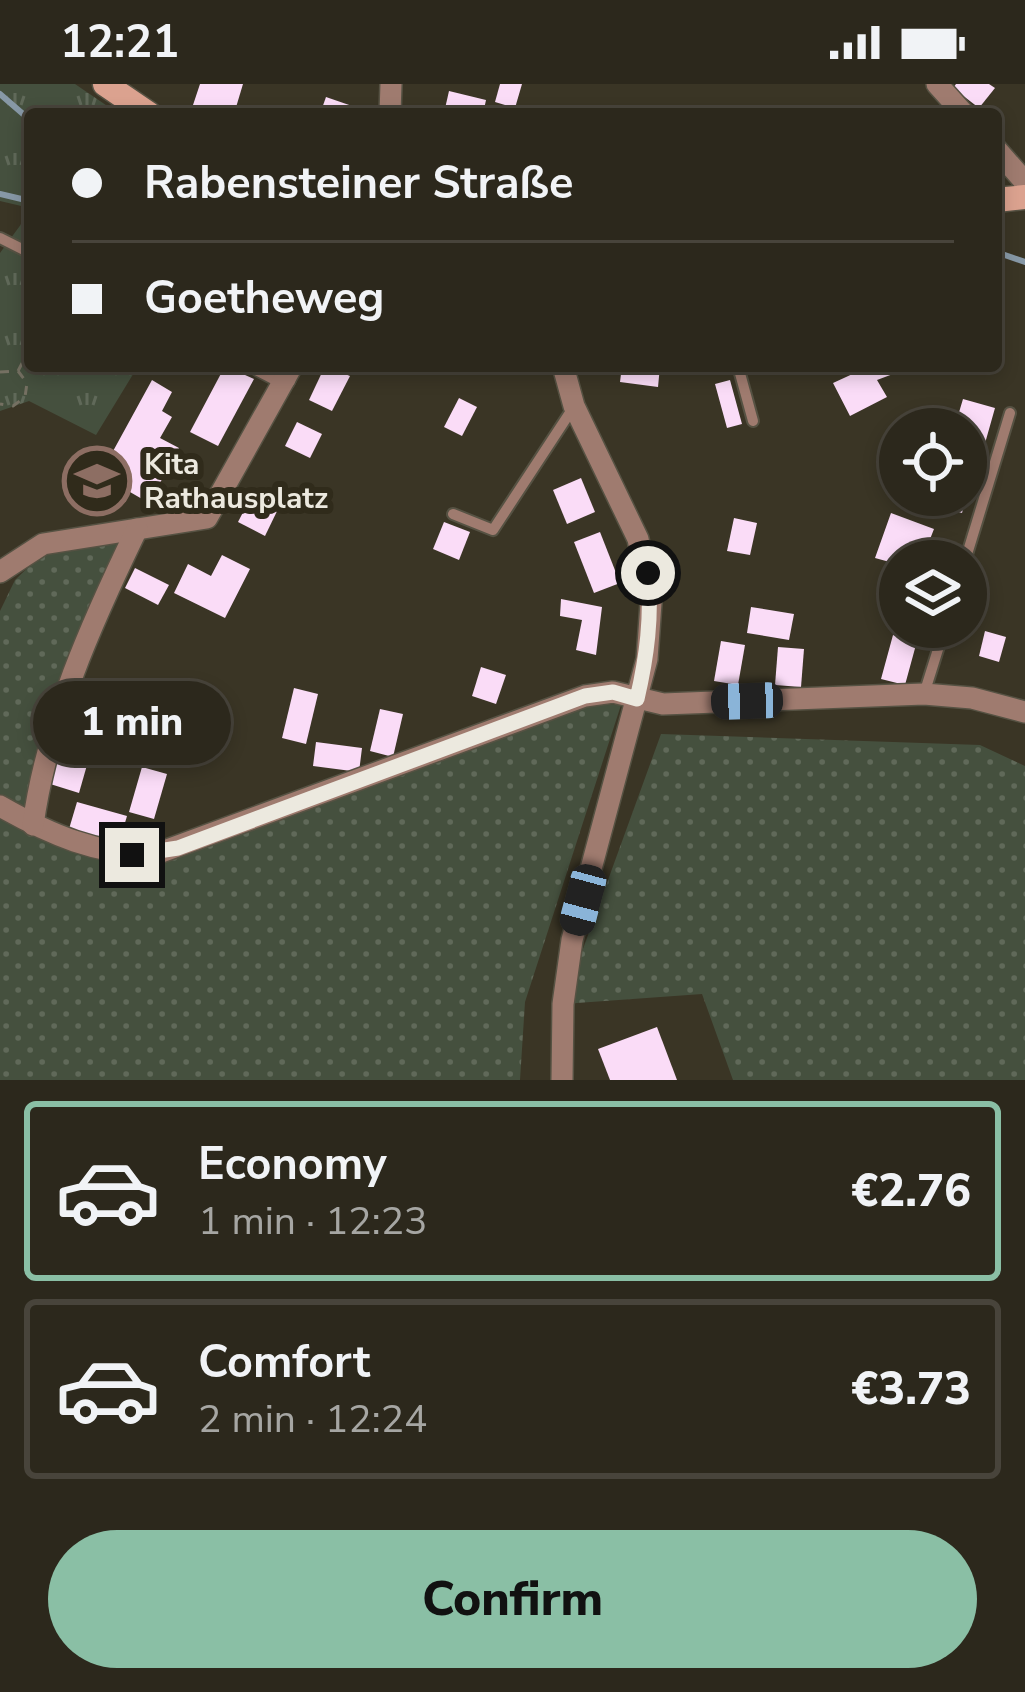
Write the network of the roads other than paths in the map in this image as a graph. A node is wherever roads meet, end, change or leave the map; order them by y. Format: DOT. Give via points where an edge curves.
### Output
graph roads {
  1 [pos="105,84"];
  2 [pos="937,84"];
  3 [pos="139,108"];
  4 [pos="959,108"];
  5 [pos="1002,156"];
  6 [pos="1025,182"];
  7 [pos="565,372"];
  8 [pos="740,372"];
  9 [pos="288,373"];
  10 [pos="574,406"];
  11 [pos="1010,413"];
  12 [pos="753,422"];
  13 [pos="453,514"];
  14 [pos="137,529"];
  15 [pos="971,540"];
  16 [pos="0,572"];
  17 [pos="939,648"];
  18 [pos="925,694"];
  19 [pos="637,699"];
  20 [pos="1025,712"];
  21 [pos="0,806"];
  22 [pos="33,825"];
  23 [pos="562,1080"];
  1 -- 3 [label="street"];
  2 -- 4 [label="street"];
  5 -- 6 [label="street"];
  7 -- 10 [label="street"];
  8 -- 12 [label="lane"];
  9 -- 14 [label="street" via="207,518"];
  10 -- 13 [label="lane" via="493,530"];
  10 -- 19 [label="street" via="648,573"];
  11 -- 15 [label="lane"];
  14 -- 16 [label="street" via="44,544"];
  14 -- 22 [label="street" via="42,764"];
  17 -- 18 [label="lane"];
  18 -- 19 [label="street"];
  18 -- 20 [label="street"];
  19 -- 22 [label="street" via="585,696 156,854 86,846"];
  19 -- 23 [label="street" via="572,940"];
  21 -- 22 [label="street"];
}
